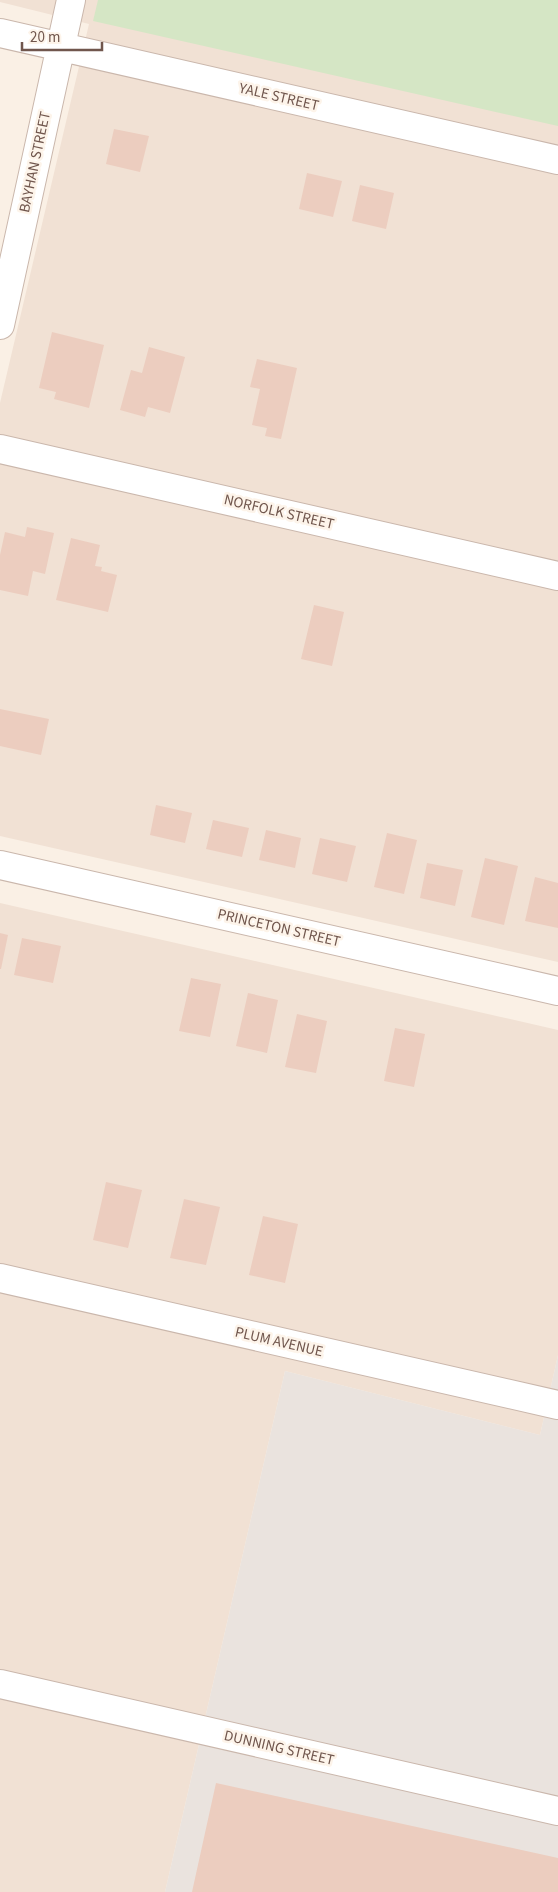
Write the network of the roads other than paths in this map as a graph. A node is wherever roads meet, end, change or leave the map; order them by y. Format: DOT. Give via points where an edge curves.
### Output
graph roads {
  1 [pos="71,0"];
  2 [pos="0,33"];
  3 [pos="61,47"];
  4 [pos="558,160"];
  5 [pos="0,325"];
  6 [pos="0,449"];
  7 [pos="558,576"];
  8 [pos="0,865"];
  9 [pos="558,991"];
  10 [pos="0,1278"];
  11 [pos="558,1405"];
  12 [pos="0,1684"];
  13 [pos="558,1811"];
  1 -- 3 [label="street, BAYHAN STREET"];
  2 -- 3 [label="street, YALE STREET"];
  3 -- 4 [label="street, YALE STREET"];
  3 -- 5 [label="street, BAYHAN STREET"];
  6 -- 7 [label="street, NORFOLK STREET"];
  8 -- 9 [label="street, PRINCETON STREET"];
  10 -- 11 [label="street, PLUM AVENUE"];
  12 -- 13 [label="street, DUNNING STREET"];
}
